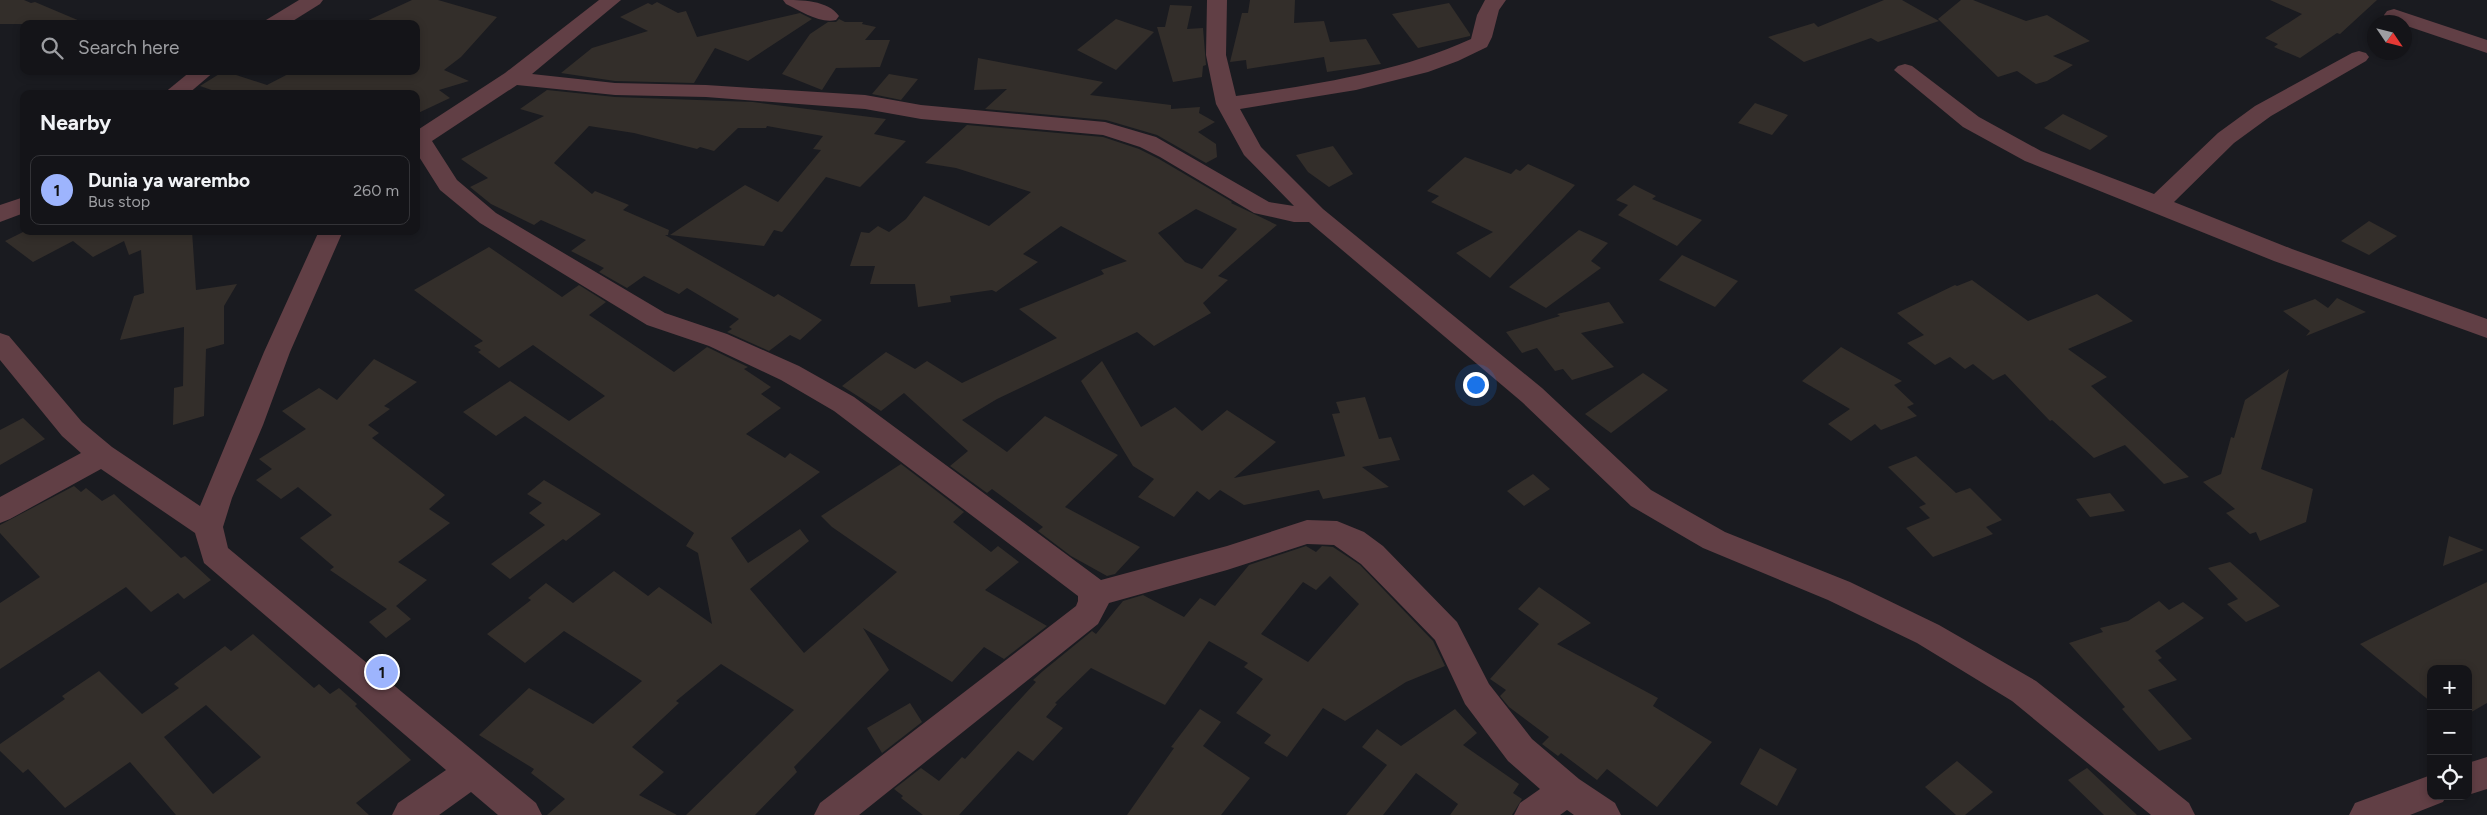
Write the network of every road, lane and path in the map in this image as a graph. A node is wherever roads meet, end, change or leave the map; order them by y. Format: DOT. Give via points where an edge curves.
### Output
graph roads {
  1 [pos="313,0"];
  2 [pos="611,0"];
  3 [pos="793,0"];
  4 [pos="1217,0"];
  5 [pos="1496,0"];
  6 [pos="829,16"];
  7 [pos="280,20"];
  8 [pos="2412,21"];
  9 [pos="2487,46"];
  10 [pos="2359,57"];
  11 [pos="1905,70"];
  12 [pos="200,75"];
  13 [pos="513,78"];
  14 [pos="179,90"];
  15 [pos="1227,104"];
  16 [pos="420,139"];
  17 [pos="420,143"];
  18 [pos="2158,204"];
  19 [pos="20,206"];
  20 [pos="0,214"];
  21 [pos="1315,214"];
  22 [pos="329,235"];
  23 [pos="2487,329"];
  24 [pos="0,342"];
  25 [pos="102,454"];
  26 [pos="0,511"];
  27 [pos="208,527"];
  28 [pos="1094,595"];
  29 [pos="472,772"];
  30 [pos="2487,773"];
  31 [pos="2472,778"];
  32 [pos="1567,790"];
  33 [pos="2427,792"];
  34 [pos="410,815"];
  35 [pos="524,815"];
  36 [pos="832,815"];
  37 [pos="1532,815"];
  38 [pos="1603,815"];
  39 [pos="2177,815"];
  40 [pos="2367,815"];
  1 -- 7 [label="street"];
  2 -- 13 [label="street"];
  3 -- 6 [label="street"];
  4 -- 15 [label="street" via="1216,55"];
  5 -- 15 [label="street" via="1488,8 1480,43 1465,51 1370,80"];
  8 -- 9 [label="street"];
  10 -- 18 [label="street" via="2288,96 2226,138"];
  11 -- 18 [label="street" via="1970,122 2033,156"];
  12 -- 14 [label="street"];
  13 -- 16 [label="street"];
  13 -- 21 [label="street" via="615,89 706,91 865,102 921,112 1105,129 1148,142 1168,152 1262,208"];
  15 -- 21 [label="street" via="1252,150"];
  17 -- 28 [label="street" via="448,185 488,218 656,319 736,348 790,373 844,404 1089,587"];
  18 -- 23 [label="street" via="2292,258"];
  19 -- 20 [label="street"];
  21 -- 39 [label="street" via="1532,395 1642,498 1714,540 1839,591 1928,634 2024,691"];
  22 -- 27 [label="street" via="277,352"];
  24 -- 25 [label="street" via="72,429"];
  25 -- 26 [label="street"];
  25 -- 27 [label="street"];
  27 -- 29 [label="street" via="214,554"];
  28 -- 32 [label="street" via="1308,532 1336,532 1372,555 1446,631 1477,694 1520,750"];
  28 -- 36 [label="street" via="1094,607 1087,615"];
  29 -- 34 [label="street"];
  29 -- 35 [label="street"];
  30 -- 31 [label="street"];
  32 -- 37 [label="street"];
  32 -- 38 [label="street"];
  33 -- 40 [label="street"];
}
